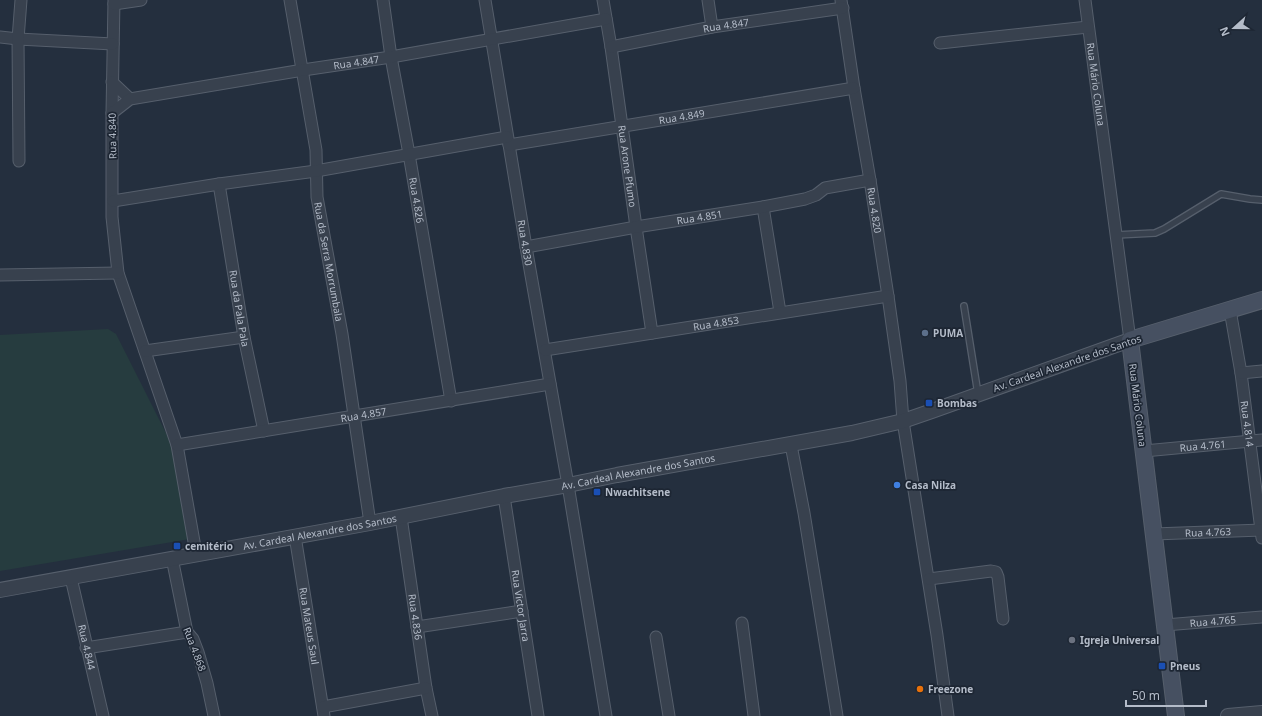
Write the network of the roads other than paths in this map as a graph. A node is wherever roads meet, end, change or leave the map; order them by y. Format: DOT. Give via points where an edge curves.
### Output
graph roads {
  1 [pos="21,0"];
  2 [pos="141,0"];
  3 [pos="290,0"];
  4 [pos="383,0"];
  5 [pos="485,0"];
  6 [pos="603,0"];
  7 [pos="708,0"];
  8 [pos="1085,0"];
  9 [pos="114,2"];
  10 [pos="842,4"];
  11 [pos="606,19"];
  12 [pos="712,27"];
  13 [pos="1088,27"];
  14 [pos="0,37"];
  15 [pos="18,39"];
  16 [pos="492,40"];
  17 [pos="940,43"];
  18 [pos="114,44"];
  19 [pos="611,47"];
  20 [pos="391,57"];
  21 [pos="303,70"];
  22 [pos="112,82"];
  23 [pos="854,88"];
  24 [pos="130,99"];
  25 [pos="112,113"];
  26 [pos="622,126"];
  27 [pos="508,141"];
  28 [pos="409,154"];
  29 [pos="19,161"];
  30 [pos="316,172"];
  31 [pos="870,180"];
  32 [pos="218,184"];
  33 [pos="1262,200"];
  34 [pos="113,201"];
  35 [pos="763,207"];
  36 [pos="636,227"];
  37 [pos="1116,235"];
  38 [pos="526,247"];
  39 [pos="118,272"];
  40 [pos="0,275"];
  41 [pos="888,296"];
  42 [pos="1262,300"];
  43 [pos="964,306"];
  44 [pos="1230,310"];
  45 [pos="780,312"];
  46 [pos="652,333"];
  47 [pos="244,337"];
  48 [pos="1130,340"];
  49 [pos="545,350"];
  50 [pos="145,351"];
  51 [pos="1262,371"];
  52 [pos="1241,373"];
  53 [pos="550,384"];
  54 [pos="978,394"];
  55 [pos="451,401"];
  56 [pos="354,416"];
  57 [pos="903,421"];
  58 [pos="264,431"];
  59 [pos="1262,440"];
  60 [pos="1250,441"];
  61 [pos="177,445"];
  62 [pos="791,445"];
  63 [pos="1144,451"];
  64 [pos="568,485"];
  65 [pos="504,496"];
  66 [pos="401,517"];
  67 [pos="370,523"];
  68 [pos="1262,532"];
  69 [pos="1154,534"];
  70 [pos="295,536"];
  71 [pos="196,554"];
  72 [pos="172,558"];
  73 [pos="71,578"];
  74 [pos="929,579"];
  75 [pos="0,590"];
  76 [pos="522,611"];
  77 [pos="1262,617"];
  78 [pos="1003,619"];
  79 [pos="742,623"];
  80 [pos="1164,625"];
  81 [pos="417,627"];
  82 [pos="187,632"];
  83 [pos="656,637"];
  84 [pos="86,648"];
  85 [pos="426,688"];
  86 [pos="323,712"];
  87 [pos="1262,713"];
  88 [pos="103,716"];
  89 [pos="214,716"];
  90 [pos="432,716"];
  91 [pos="538,716"];
  92 [pos="606,716"];
  93 [pos="669,716"];
  94 [pos="754,716"];
  95 [pos="837,716"];
  96 [pos="948,716"];
  97 [pos="1176,716"];
  98 [pos="1228,716"];
  1 -- 15 [label="street"];
  2 -- 9 [label="street"];
  3 -- 21 [label="street, Rua da Serra Morrumbala"];
  4 -- 20 [label="street, Rua 4.826"];
  5 -- 16 [label="street, Rua 4.830"];
  6 -- 11 [label="street, Rua Arone Pfumo"];
  7 -- 12 [label="street"];
  8 -- 13 [label="street, Rua Mário Coluna"];
  9 -- 18 [label="street, Rua 4.840"];
  10 -- 12 [label="street, Rua 4.847"];
  10 -- 23 [label="street, Rua 4.820"];
  11 -- 16 [label="street, Rua 4.847"];
  11 -- 19 [label="street, Rua Arone Pfumo"];
  12 -- 19 [label="street, Rua 4.847"];
  13 -- 17 [label="street"];
  13 -- 37 [label="street, Rua Mário Coluna"];
  14 -- 15 [label="street"];
  15 -- 18 [label="street"];
  15 -- 29 [label="street"];
  16 -- 20 [label="street, Rua 4.847"];
  16 -- 27 [label="street, Rua 4.830"];
  18 -- 22 [label="street, Rua 4.840"];
  19 -- 26 [label="street, Rua Arone Pfumo"];
  20 -- 21 [label="street, Rua 4.847"];
  20 -- 28 [label="street, Rua 4.826"];
  21 -- 24 [label="street, Rua 4.847"];
  21 -- 30 [label="street, Rua da Serra Morrumbala" via="316,150"];
  22 -- 24 [label="street"];
  22 -- 25 [label="street, Rua 4.840"];
  23 -- 26 [label="street, Rua 4.849"];
  23 -- 31 [label="street, Rua 4.820"];
  24 -- 25 [label="street, Rua 4.847"];
  25 -- 34 [label="street, Rua 4.840"];
  26 -- 27 [label="street, Rua 4.849"];
  26 -- 36 [label="street, Rua Arone Pfumo"];
  27 -- 28 [label="street, Rua 4.849"];
  27 -- 38 [label="street, Rua 4.830"];
  28 -- 30 [label="street, Rua 4.849"];
  28 -- 55 [label="street, Rua 4.826"];
  30 -- 32 [label="street, Rua 4.849"];
  30 -- 56 [label="street, Rua da Serra Morrumbala" via="317,197"];
  31 -- 35 [label="street, Rua 4.851" via="826,188 805,199"];
  31 -- 41 [label="street, Rua 4.820"];
  32 -- 34 [label="street, Rua 4.849"];
  32 -- 47 [label="street, Rua da Pala Pala"];
  33 -- 37 [label="lane" via="1221,194 1156,233"];
  34 -- 39 [label="street, Rua 4.840" via="112,217"];
  35 -- 36 [label="street, Rua 4.851"];
  35 -- 45 [label="street"];
  36 -- 38 [label="street, Rua 4.851"];
  36 -- 46 [label="street, Rua Arone Pfumo"];
  37 -- 48 [label="street, Rua Mário Coluna"];
  38 -- 49 [label="street, Rua 4.830"];
  39 -- 40 [label="street"];
  39 -- 50 [label="street, Rua 4.840"];
  41 -- 45 [label="street, Rua 4.853"];
  41 -- 57 [label="street, Rua 4.820"];
  42 -- 44 [label="main road, Av. Cardeal Alexandre dos Santos"];
  43 -- 54 [label="lane"];
  44 -- 48 [label="main road, Av. Cardeal Alexandre dos Santos"];
  44 -- 52 [label="street, Rua 4.814"];
  45 -- 46 [label="street, Rua 4.853"];
  46 -- 49 [label="street, Rua 4.853"];
  47 -- 50 [label="street"];
  47 -- 58 [label="street, Rua da Pala Pala"];
  48 -- 54 [label="street, Av. Cardeal Alexandre dos Santos"];
  48 -- 63 [label="main road, Rua Mário Coluna"];
  49 -- 53 [label="street, Rua 4.830"];
  50 -- 61 [label="street, Rua 4.840"];
  51 -- 52 [label="street"];
  52 -- 60 [label="street, Rua 4.814"];
  53 -- 55 [label="street, Rua 4.857"];
  53 -- 64 [label="street, Rua 4.830"];
  54 -- 57 [label="street, Av. Cardeal Alexandre dos Santos"];
  55 -- 56 [label="street, Rua 4.857"];
  56 -- 58 [label="street, Rua 4.857"];
  56 -- 67 [label="street, Rua da Serra Morrumbala"];
  57 -- 62 [label="street, Av. Cardeal Alexandre dos Santos" via="852,434"];
  57 -- 74 [label="street, Rua 4.820"];
  58 -- 61 [label="street, Rua 4.857"];
  59 -- 60 [label="street, Rua 4.761"];
  60 -- 63 [label="street, Rua 4.761"];
  60 -- 68 [label="street, Rua 4.814"];
  61 -- 71 [label="street, Rua 4.840"];
  62 -- 64 [label="street, Av. Cardeal Alexandre dos Santos"];
  62 -- 95 [label="street"];
  63 -- 69 [label="main road, Rua Mário Coluna"];
  64 -- 65 [label="street, Av. Cardeal Alexandre dos Santos"];
  64 -- 92 [label="street, Rua 4.830"];
  65 -- 66 [label="street, Av. Cardeal Alexandre dos Santos"];
  65 -- 76 [label="street, Rua Victor Jarra"];
  66 -- 67 [label="street, Av. Cardeal Alexandre dos Santos"];
  66 -- 81 [label="street, Rua 4.836"];
  67 -- 70 [label="street, Av. Cardeal Alexandre dos Santos"];
  68 -- 69 [label="street, Rua 4.763"];
  69 -- 80 [label="main road, Rua Mário Coluna"];
  70 -- 71 [label="street, Av. Cardeal Alexandre dos Santos"];
  70 -- 86 [label="street, Rua Mateus Saul"];
  71 -- 72 [label="street, Av. Cardeal Alexandre dos Santos"];
  72 -- 73 [label="street, Av. Cardeal Alexandre dos Santos"];
  72 -- 82 [label="street, Rua 4.868"];
  73 -- 75 [label="street, Av. Cardeal Alexandre dos Santos"];
  73 -- 84 [label="street, Rua 4.844"];
  74 -- 78 [label="street" via="996,572"];
  74 -- 96 [label="street, Rua 4.820"];
  76 -- 81 [label="street"];
  76 -- 91 [label="street, Rua Victor Jarra"];
  77 -- 80 [label="street, Rua 4.765"];
  79 -- 94 [label="street"];
  80 -- 97 [label="main road, Rua Mário Coluna"];
  81 -- 85 [label="street, Rua 4.836"];
  82 -- 84 [label="street"];
  82 -- 89 [label="street, Rua 4.868" via="198,652"];
  83 -- 93 [label="street"];
  84 -- 88 [label="street, Rua 4.844"];
  85 -- 86 [label="street"];
  85 -- 90 [label="street, Rua 4.836"];
  87 -- 98 [label="street"];
}
